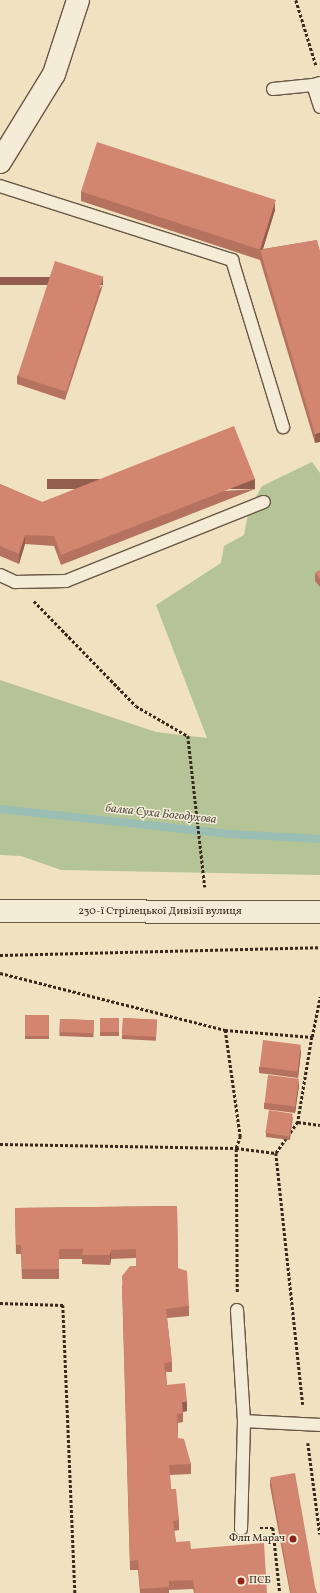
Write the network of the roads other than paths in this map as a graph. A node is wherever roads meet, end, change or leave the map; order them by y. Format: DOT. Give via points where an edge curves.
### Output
graph roads {
  1 [pos="78,0"];
  2 [pos="317,80"];
  3 [pos="273,89"];
  4 [pos="320,107"];
  5 [pos="0,162"];
  6 [pos="0,186"];
  7 [pos="283,427"];
  8 [pos="264,502"];
  9 [pos="0,575"];
  10 [pos="0,911"];
  11 [pos="320,912"];
  12 [pos="237,1310"];
  13 [pos="244,1421"];
  14 [pos="320,1425"];
  15 [pos="241,1529"];
  1 -- 5 [label="street" via="54,74"];
  2 -- 3 [label="lane"];
  2 -- 4 [label="lane"];
  6 -- 7 [label="lane" via="232,260"];
  8 -- 9 [label="lane" via="66,581 15,582"];
  10 -- 11 [label="street, 230-ї Стрілецької Дивізії вулиця"];
  12 -- 13 [label="lane"];
  13 -- 14 [label="lane"];
  13 -- 15 [label="lane"];
}
